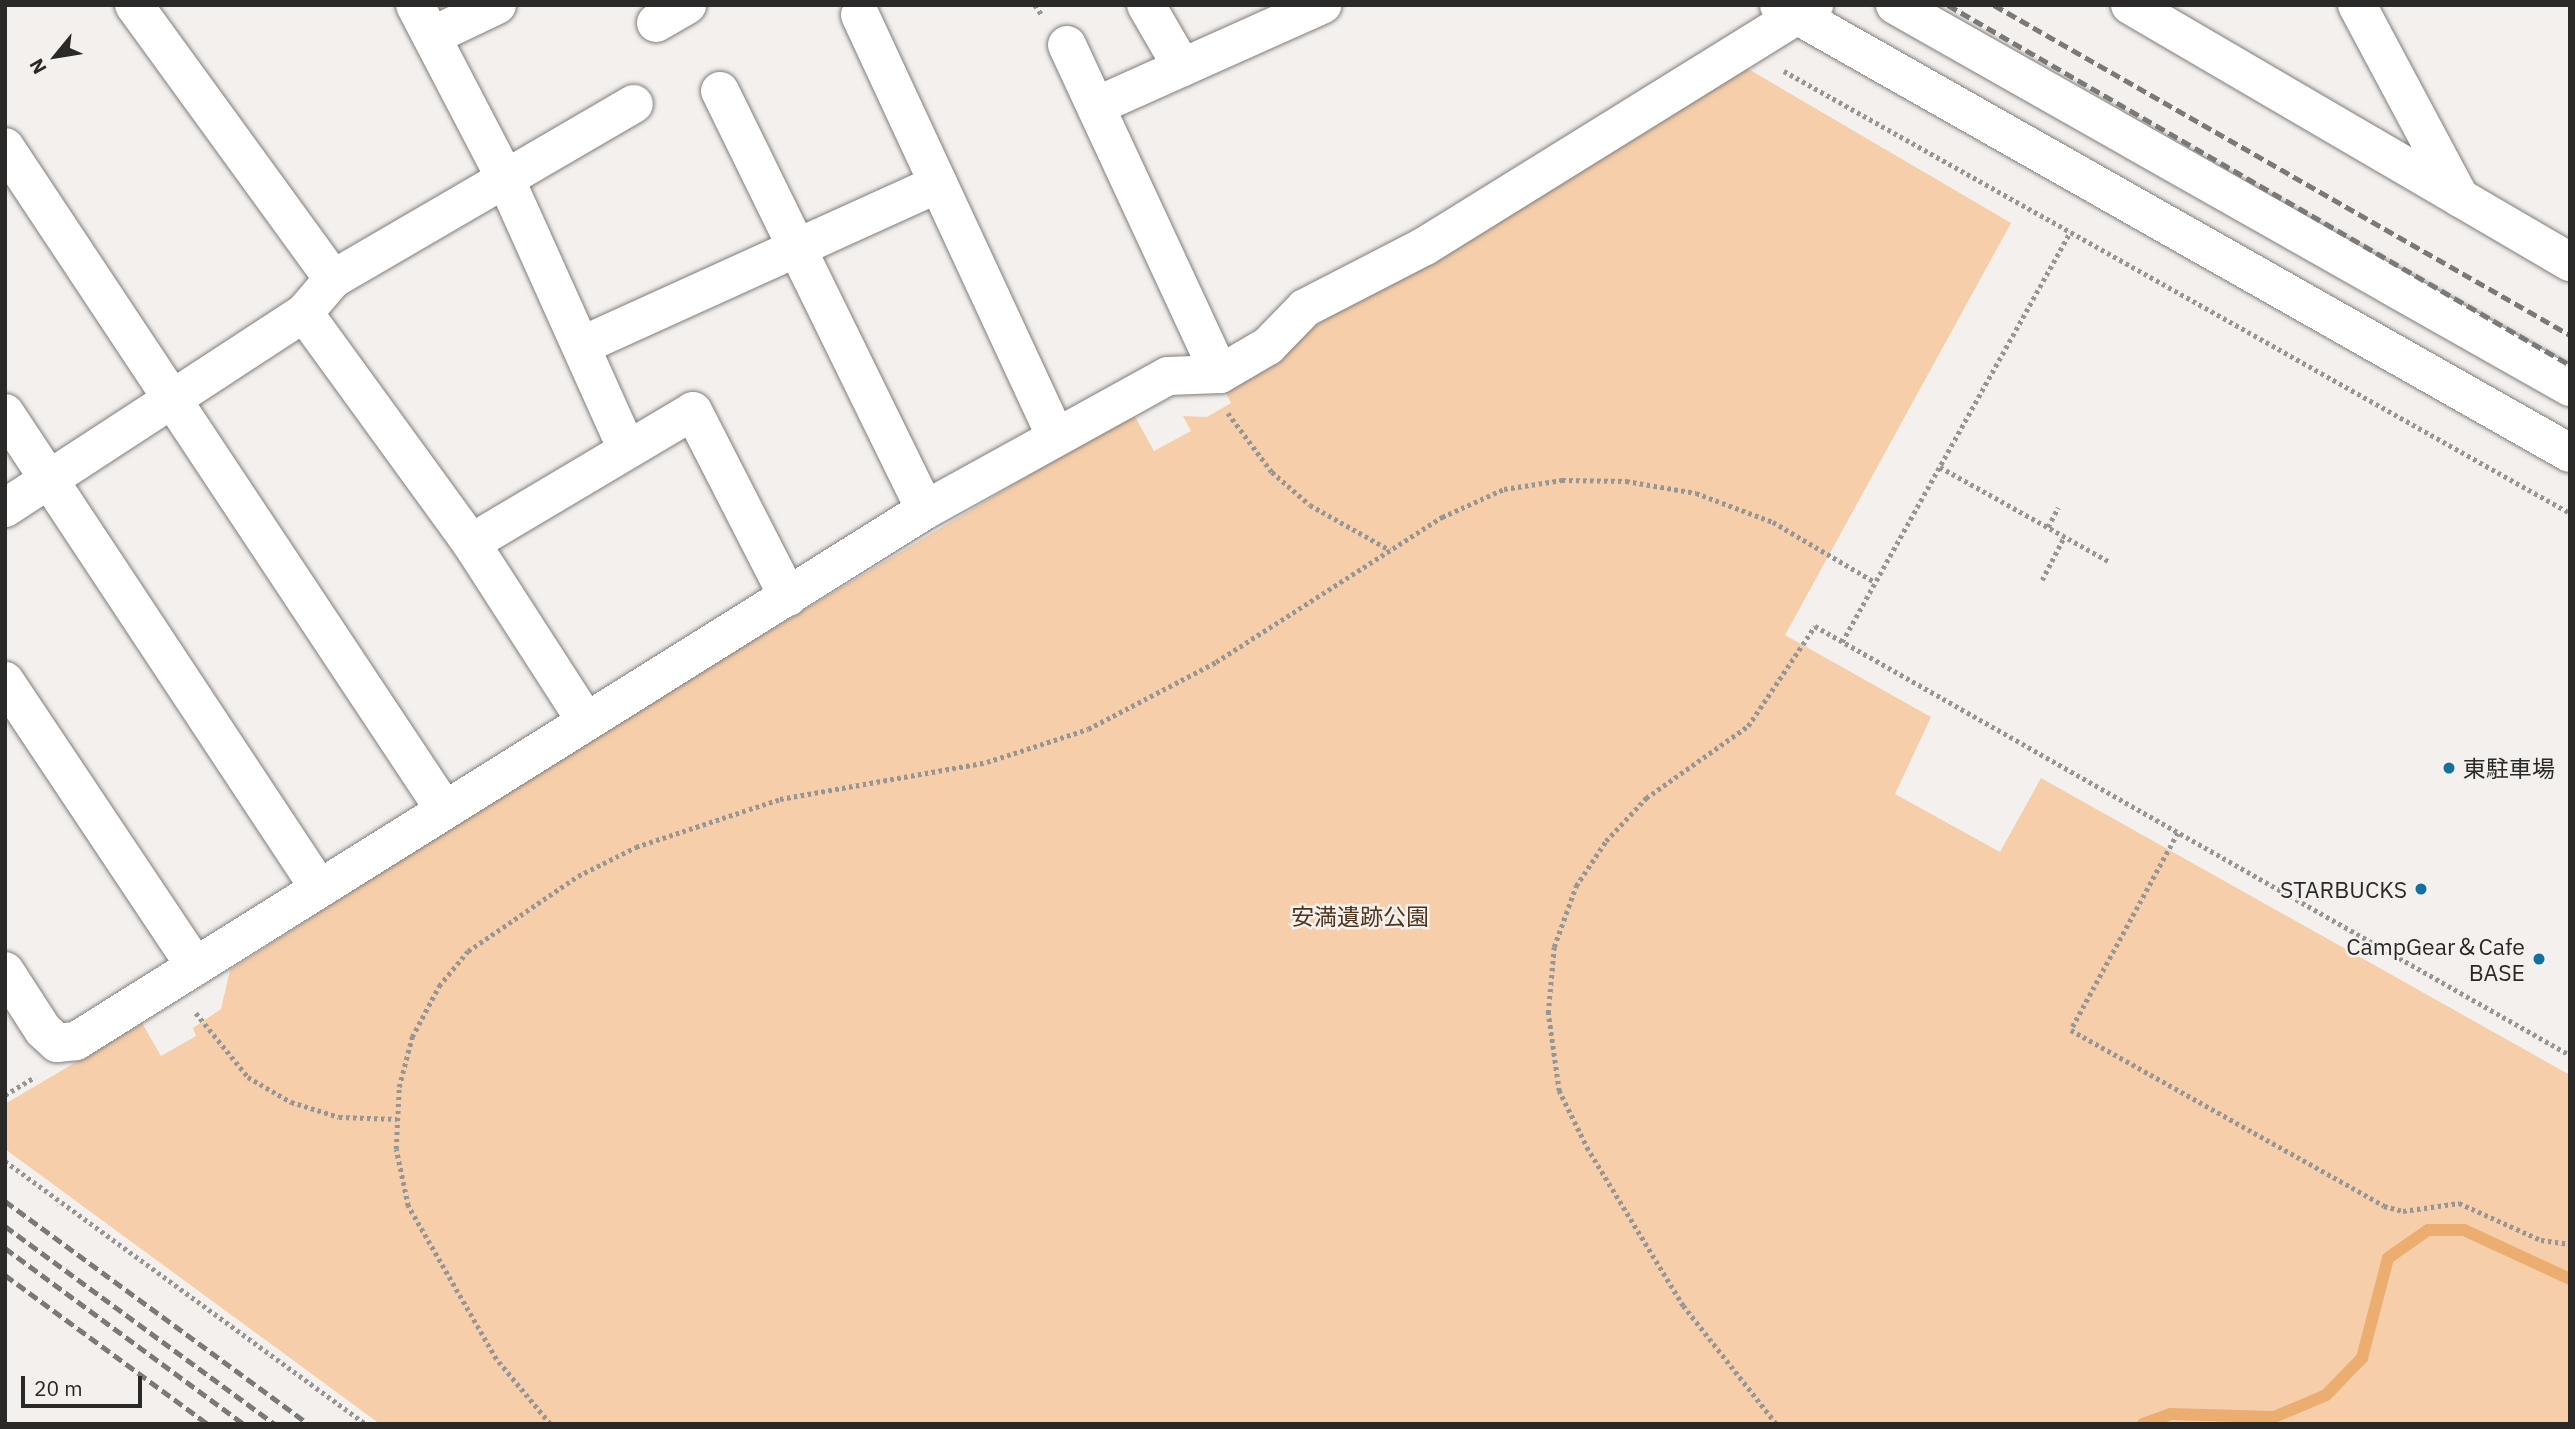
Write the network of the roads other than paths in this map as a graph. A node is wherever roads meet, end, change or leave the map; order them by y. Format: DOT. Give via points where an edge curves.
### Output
graph roads {
  1 [pos="134,5"];
  2 [pos="497,5"];
  3 [pos="1146,5"];
  4 [pos="1322,5"];
  5 [pos="1895,5"];
  6 [pos="2130,5"];
  7 [pos="2357,5"];
  8 [pos="1797,9"];
  9 [pos="860,15"];
  10 [pos="423,21"];
  11 [pos="1067,46"];
  12 [pos="1182,67"];
  13 [pos="720,91"];
  14 [pos="634,104"];
  15 [pos="1096,106"];
  16 [pos="5,147"];
  17 [pos="505,178"];
  18 [pos="938,184"];
  19 [pos="2460,199"];
  20 [pos="798,248"];
  21 [pos="2570,262"];
  22 [pos="333,279"];
  23 [pos="304,313"];
  24 [pos="585,344"];
  25 [pos="1214,376"];
  26 [pos="2570,387"];
  27 [pos="171,400"];
  28 [pos="5,412"];
  29 [pos="1055,436"];
  30 [pos="627,449"];
  31 [pos="2570,453"];
  32 [pos="49,479"];
  33 [pos="5,508"];
  34 [pos="925,510"];
  35 [pos="471,543"];
  36 [pos="788,597"];
  37 [pos="5,681"];
  38 [pos="585,720"];
  39 [pos="444,809"];
  40 [pos="319,888"];
  41 [pos="5,971"];
  42 [pos="185,973"];
  1 -- 22 [label="street"];
  2 -- 10 [label="street"];
  3 -- 12 [label="street"];
  4 -- 12 [label="street"];
  5 -- 26 [label="street"];
  6 -- 19 [label="street"];
  7 -- 19 [label="street"];
  8 -- 25 [label="street" via="1746,50 1425,246 1305,308 1268,345"];
  8 -- 31 [label="street"];
  9 -- 18 [label="street"];
  10 -- 17 [label="street"];
  11 -- 15 [label="street"];
  12 -- 15 [label="street"];
  13 -- 20 [label="street"];
  14 -- 17 [label="street"];
  15 -- 25 [label="street"];
  16 -- 27 [label="street"];
  17 -- 22 [label="street"];
  17 -- 24 [label="street"];
  18 -- 20 [label="street"];
  18 -- 29 [label="street"];
  19 -- 21 [label="street"];
  20 -- 24 [label="street"];
  20 -- 34 [label="street"];
  22 -- 23 [label="street"];
  23 -- 27 [label="street"];
  23 -- 35 [label="street"];
  24 -- 30 [label="street"];
  25 -- 29 [label="street" via="1168,376"];
  27 -- 32 [label="street"];
  27 -- 39 [label="street"];
  28 -- 32 [label="street"];
  29 -- 34 [label="street"];
  30 -- 35 [label="street"];
  30 -- 36 [label="street" via="693,411"];
  32 -- 33 [label="street"];
  32 -- 40 [label="street"];
  34 -- 36 [label="street"];
  35 -- 38 [label="street"];
  36 -- 38 [label="street"];
  37 -- 42 [label="street"];
  38 -- 39 [label="street"];
  39 -- 40 [label="street"];
  40 -- 42 [label="street"];
  41 -- 42 [label="street" via="57,1043 76,1041"];
}
